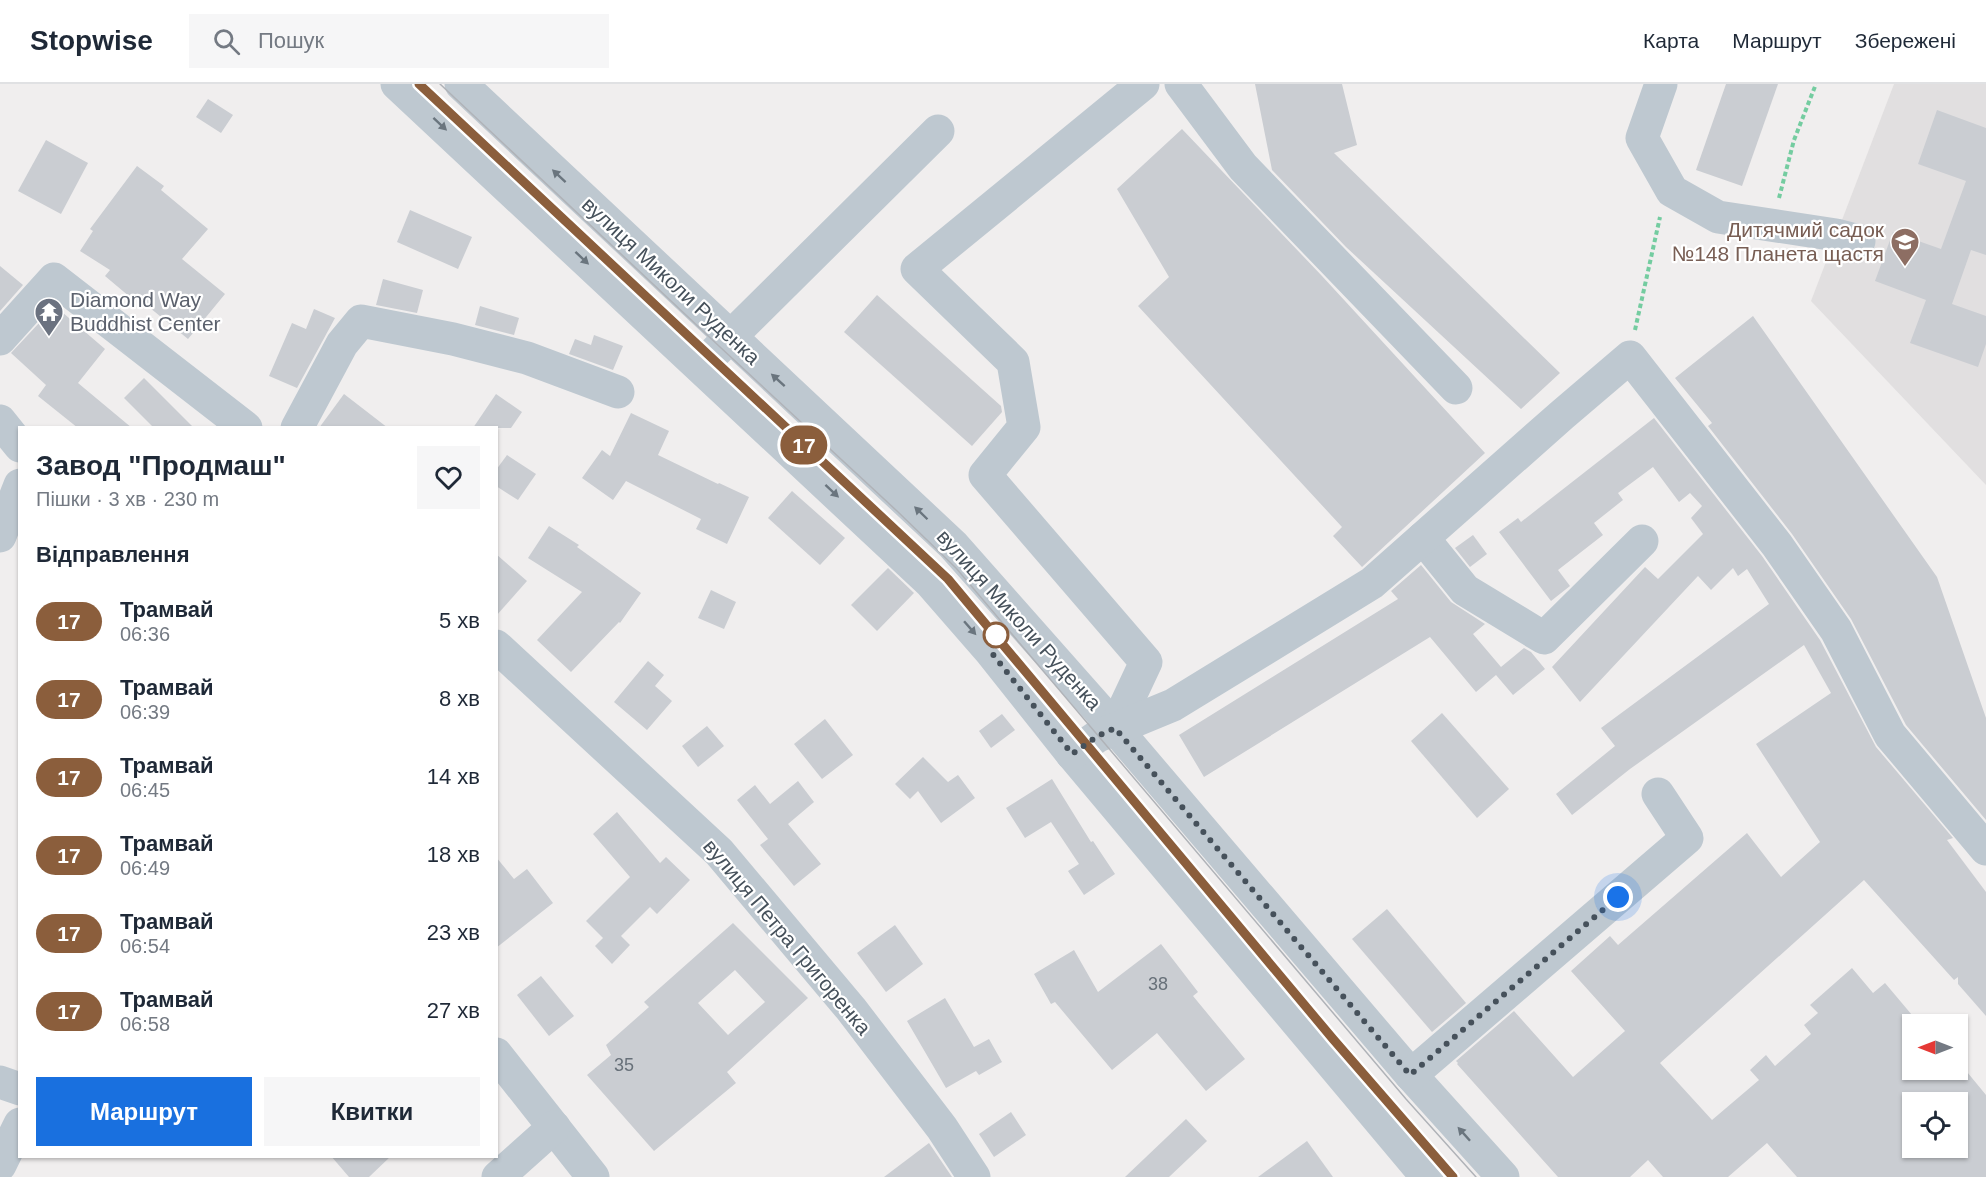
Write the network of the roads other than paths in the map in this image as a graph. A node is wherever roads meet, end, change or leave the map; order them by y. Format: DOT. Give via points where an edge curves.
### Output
graph roads {
  1 [pos="397,84"];
  2 [pos="461,84"];
  3 [pos="1143,84"];
  4 [pos="1181,84"];
  5 [pos="1661,84"];
  6 [pos="938,131"];
  7 [pos="1859,241"];
  8 [pos="730,336"];
  9 [pos="0,339"];
  10 [pos="699,368"];
  11 [pos="1456,388"];
  12 [pos="618,392"];
  13 [pos="0,421"];
  14 [pos="243,426"];
  15 [pos="298,426"];
  16 [pos="18,444"];
  17 [pos="18,490"];
  18 [pos="0,536"];
  19 [pos="1423,538"];
  20 [pos="1642,541"];
  21 [pos="498,648"];
  22 [pos="1115,728"];
  23 [pos="1072,754"];
  24 [pos="1658,794"];
  25 [pos="1986,849"];
  26 [pos="498,1057"];
  27 [pos="1410,1075"];
  28 [pos="0,1082"];
  29 [pos="18,1088"];
  30 [pos="554,1127"];
  31 [pos="18,1128"];
  32 [pos="0,1165"];
  33 [pos="498,1177"];
  34 [pos="593,1177"];
  35 [pos="974,1177"];
  36 [pos="1426,1177"];
  37 [pos="1503,1177"];
  1 -- 10 [label="street, вулиця Миколи Руденка, one-way"];
  8 -- 2 [label="street, вулиця Миколи Руденка, one-way"];
  3 -- 22 [label="street" via="917,269 1013,363 1024,426 984,475 1146,662"];
  4 -- 11 [label="street" via="1243,167"];
  5 -- 7 [label="street" via="1642,138 1672,191 1718,217"];
  6 -- 8 [label="street"];
  8 -- 10 [label="street"];
  22 -- 8 [label="street, вулиця Миколи Руденка, one-way" via="953,545"];
  9 -- 14 [label="street" via="54,279"];
  10 -- 23 [label="street, вулиця Миколи Руденка, one-way" via="930,582"];
  12 -- 15 [label="street" via="526,358 361,321 342,344"];
  13 -- 16 [label="street"];
  17 -- 18 [label="street"];
  19 -- 20 [label="street" via="1464,590 1544,638"];
  19 -- 22 [label="street" via="1372,583 1173,705"];
  19 -- 25 [label="street" via="1630,357 1777,545 1836,630 1890,735"];
  21 -- 35 [label="street, вулиця Петра Григоренка" via="719,852 851,1009 942,1128"];
  22 -- 23 [label="street"];
  22 -- 27 [label="street, вулиця Миколи Руденка"];
  23 -- 36 [label="street, вулиця Миколи Руденка"];
  24 -- 27 [label="street" via="1687,838"];
  26 -- 30 [label="street"];
  37 -- 27 [label="street, вулиця Миколи Руденка, one-way"];
  28 -- 29 [label="street"];
  30 -- 33 [label="street"];
  30 -- 34 [label="street"];
  31 -- 32 [label="street"];
}
